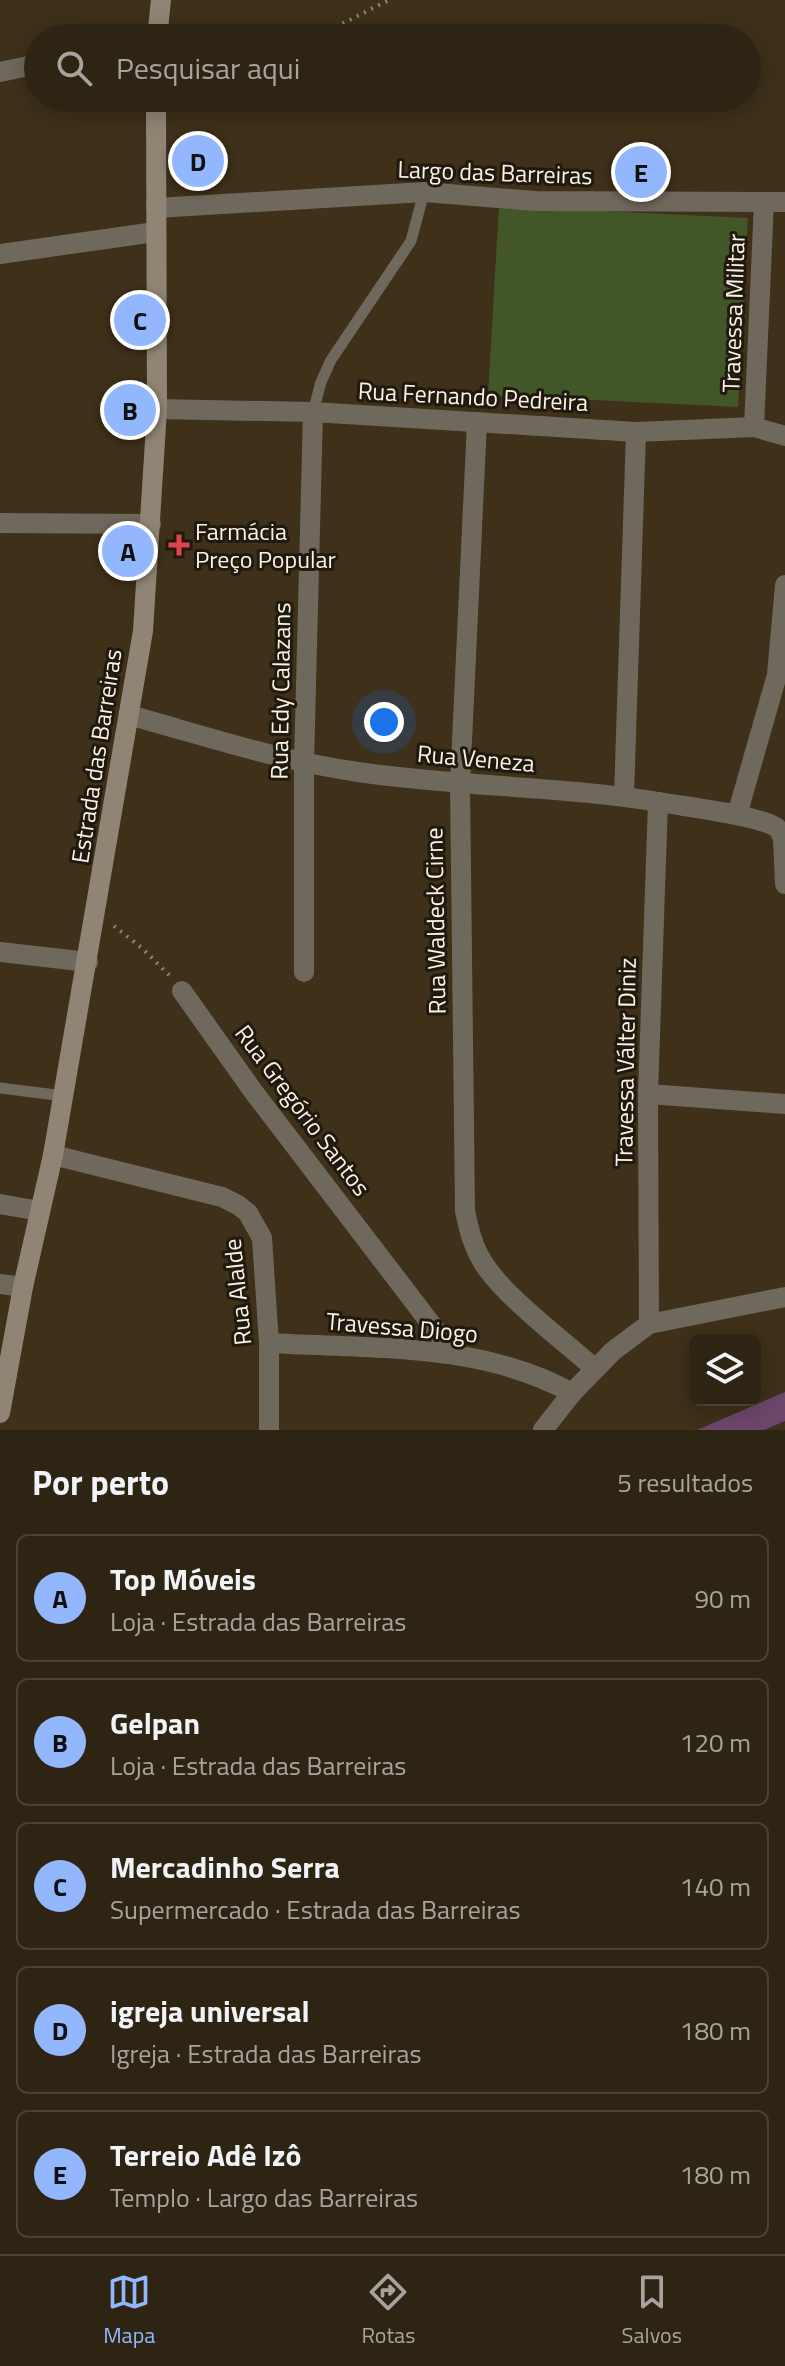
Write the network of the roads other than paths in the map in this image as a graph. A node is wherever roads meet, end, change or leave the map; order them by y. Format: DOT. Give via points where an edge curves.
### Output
graph roads {
  1 [pos="161,0"];
  2 [pos="158,24"];
  3 [pos="24,67"];
  4 [pos="0,72"];
  5 [pos="156,112"];
  6 [pos="424,192"];
  7 [pos="764,202"];
  8 [pos="785,202"];
  9 [pos="156,208"];
  10 [pos="155,232"];
  11 [pos="0,254"];
  12 [pos="157,409"];
  13 [pos="313,412"];
  14 [pos="477,422"];
  15 [pos="754,427"];
  16 [pos="636,432"];
  17 [pos="785,436"];
  18 [pos="0,523"];
  19 [pos="151,524"];
  20 [pos="785,585"];
  21 [pos="129,715"];
  22 [pos="304,763"];
  23 [pos="460,784"];
  24 [pos="624,796"];
  25 [pos="658,802"];
  26 [pos="737,815"];
  27 [pos="785,884"];
  28 [pos="0,952"];
  29 [pos="88,962"];
  30 [pos="304,972"];
  31 [pos="182,991"];
  32 [pos="0,1088"];
  33 [pos="648,1094"];
  34 [pos="64,1096"];
  35 [pos="785,1104"];
  36 [pos="53,1155"];
  37 [pos="0,1204"];
  38 [pos="40,1211"];
  39 [pos="0,1284"];
  40 [pos="23,1287"];
  41 [pos="785,1297"];
  42 [pos="649,1324"];
  43 [pos="269,1343"];
  44 [pos="454,1354"];
  45 [pos="595,1369"];
  46 [pos="572,1393"];
  47 [pos="0,1413"];
  48 [pos="269,1430"];
  49 [pos="543,1430"];
  1 -- 2 [label="main road"];
  3 -- 4 [label="street"];
  5 -- 9 [label="main road, Estrada das Barreiras"];
  6 -- 7 [label="street, Largo das Barreiras" via="535,201"];
  6 -- 9 [label="street, Largo das Barreiras"];
  6 -- 13 [label="lane" via="411,241 331,360"];
  7 -- 8 [label="street, Largo das Barreiras"];
  7 -- 15 [label="street, Travessa Militar"];
  9 -- 10 [label="main road, Estrada das Barreiras"];
  10 -- 11 [label="street"];
  10 -- 12 [label="main road, Estrada das Barreiras"];
  12 -- 13 [label="street, Rua Fernando Pedreira"];
  12 -- 19 [label="main road, Estrada das Barreiras"];
  13 -- 14 [label="street, Rua Fernando Pedreira"];
  13 -- 22 [label="street, Rua Edy Calazans"];
  14 -- 16 [label="street, Rua Fernando Pedreira"];
  14 -- 23 [label="street, Rua Waldeck Cirne"];
  15 -- 16 [label="street, Rua Fernando Pedreira"];
  15 -- 17 [label="street, Rua Fernando Pedreira"];
  16 -- 24 [label="street"];
  18 -- 19 [label="street"];
  19 -- 21 [label="main road, Estrada das Barreiras" via="143,631"];
  20 -- 26 [label="street" via="777,675"];
  21 -- 22 [label="street, Rua Veneza"];
  21 -- 29 [label="main road, Estrada das Barreiras"];
  22 -- 23 [label="street, Rua Veneza"];
  22 -- 30 [label="street, Rua Edy Calazans"];
  23 -- 24 [label="street, Rua Veneza"];
  23 -- 45 [label="street, Rua Waldeck Cirne" via="464,1172 471,1238 485,1266 511,1294"];
  24 -- 25 [label="street, Rua Veneza"];
  25 -- 26 [label="street, Rua Veneza"];
  25 -- 33 [label="street, Travessa Válter Diniz"];
  26 -- 27 [label="street, Rua Veneza" via="775,827 783,839"];
  28 -- 29 [label="street"];
  29 -- 34 [label="main road, Estrada das Barreiras"];
  31 -- 44 [label="street, Rua Gregório Santos"];
  32 -- 34 [label="lane"];
  33 -- 35 [label="street"];
  33 -- 42 [label="street, Travessa Válter Diniz"];
  34 -- 36 [label="main road, Estrada das Barreiras"];
  36 -- 38 [label="main road, Estrada das Barreiras"];
  36 -- 43 [label="street, Rua Alalde" via="238,1205 262,1238"];
  37 -- 38 [label="street"];
  38 -- 40 [label="main road, Estrada das Barreiras"];
  39 -- 40 [label="street"];
  40 -- 47 [label="main road, Estrada das Barreiras"];
  41 -- 42 [label="street"];
  42 -- 45 [label="street"];
  43 -- 44 [label="street, Travessa Diogo"];
  43 -- 48 [label="street, Rua Alalde"];
  44 -- 46 [label="street, Travessa Diogo" via="523,1369"];
  45 -- 46 [label="street"];
  46 -- 49 [label="street"];
}
